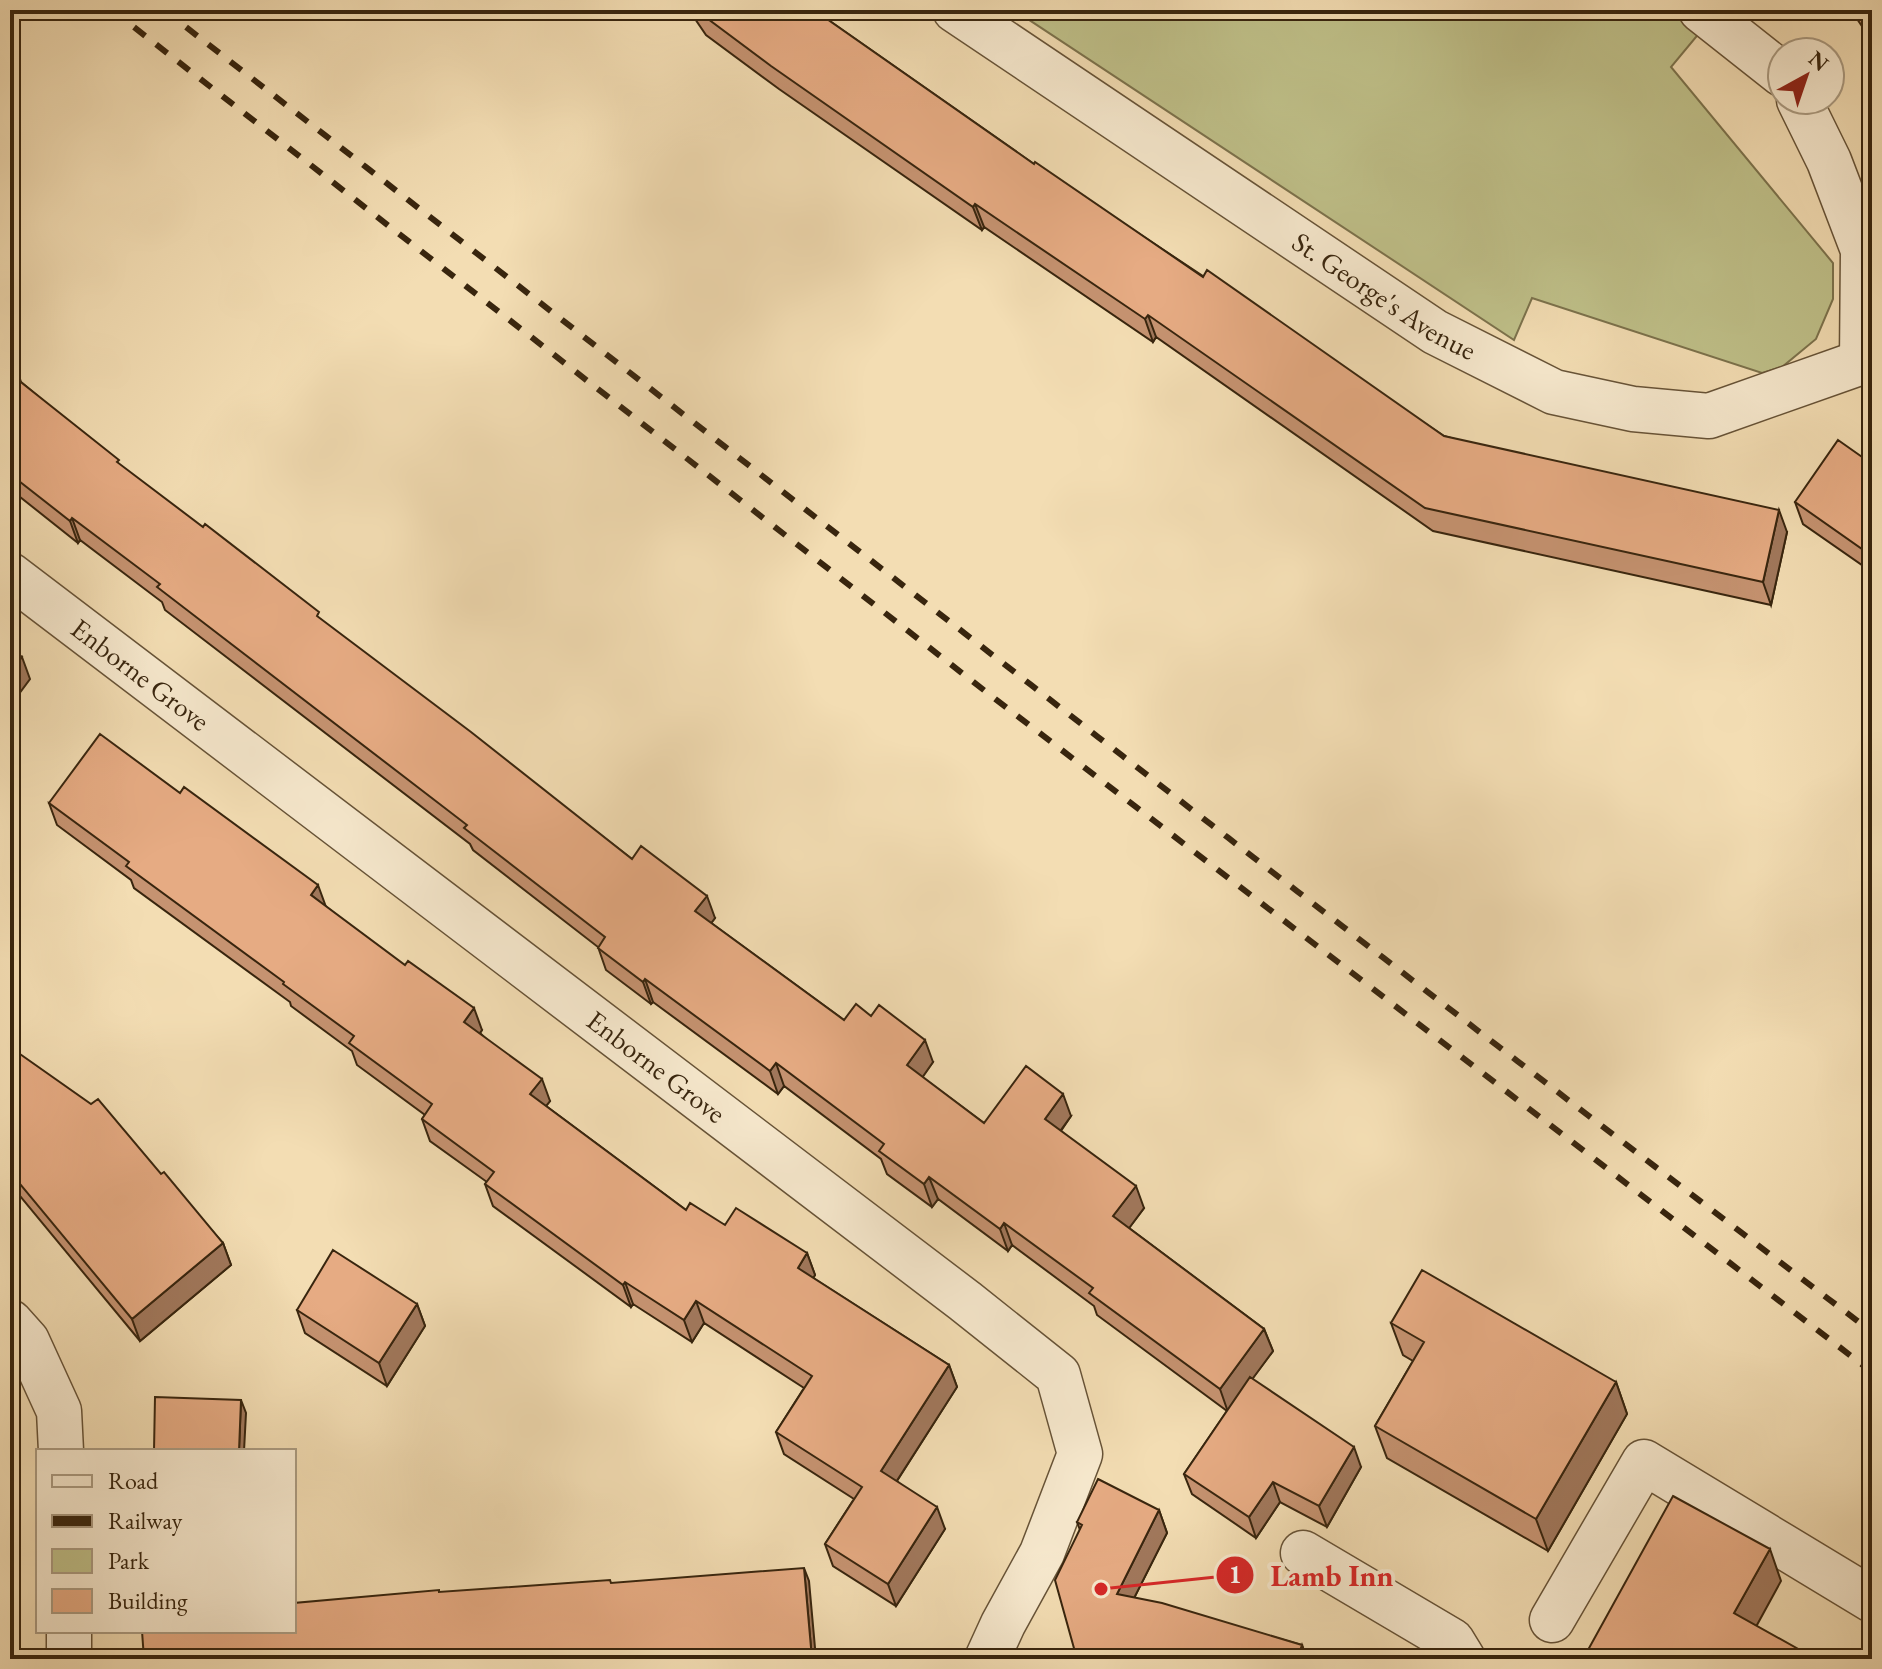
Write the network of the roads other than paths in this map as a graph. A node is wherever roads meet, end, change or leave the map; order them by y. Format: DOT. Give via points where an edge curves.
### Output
graph roads {
  1 [pos="955,10"];
  2 [pos="1701,10"];
  3 [pos="1766,61"];
  4 [pos="1807,116"];
  5 [pos="1867,365"];
  6 [pos="10,575"];
  7 [pos="10,1322"];
  8 [pos="61,1449"];
  9 [pos="1303,1553"];
  10 [pos="1872,1600"];
  11 [pos="1552,1620"];
  12 [pos="69,1633"];
  13 [pos="69,1659"];
  14 [pos="987,1659"];
  15 [pos="1463,1659"];
  1 -- 5 [label="street, St. George's Avenue" via="1435,332 1554,392 1633,409 1709,416"];
  2 -- 3 [label="street"];
  4 -- 5 [label="street, St. George's Avenue" via="1863,250"];
  6 -- 14 [label="street, Enborne Grove" via="1058,1375 1080,1454 1042,1553"];
  7 -- 8 [label="street" via="27,1341 59,1411"];
  9 -- 15 [label="street" via="1452,1641"];
  10 -- 11 [label="street" via="1644,1462"];
  12 -- 13 [label="street"];
}
